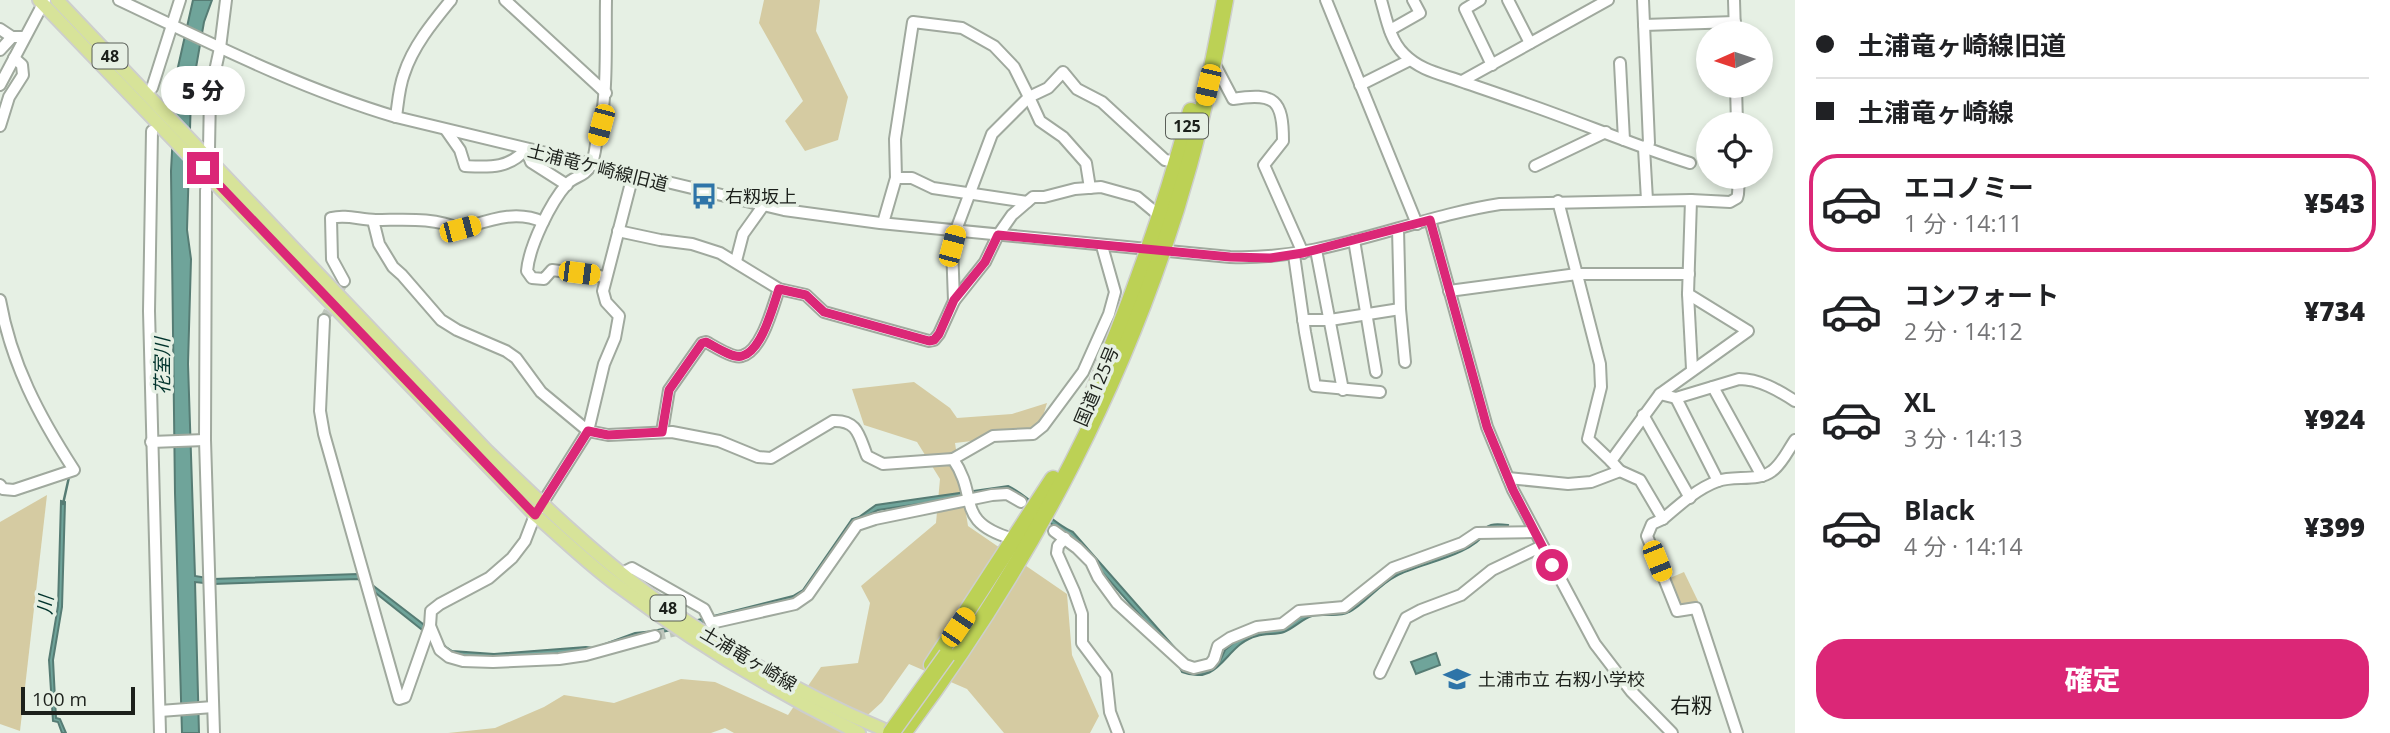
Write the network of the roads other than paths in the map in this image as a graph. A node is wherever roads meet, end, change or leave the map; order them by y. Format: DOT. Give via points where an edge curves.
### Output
graph roads {
  1 [pos="57,0"];
  2 [pos="119,0"];
  3 [pos="180,0"];
  4 [pos="226,0"];
  5 [pos="451,0"];
  6 [pos="505,0"];
  7 [pos="606,0"];
  8 [pos="1216,0"];
  9 [pos="1225,0"];
  10 [pos="1326,0"];
  11 [pos="1381,0"];
  12 [pos="1413,0"];
  13 [pos="1480,0"];
  14 [pos="1508,0"];
  15 [pos="1608,0"];
  16 [pos="1643,0"];
  17 [pos="1734,0"];
  18 [pos="42,1"];
  19 [pos="1735,21"];
  20 [pos="1644,25"];
  21 [pos="175,26"];
  22 [pos="1696,27"];
  23 [pos="0,29"];
  24 [pos="1390,30"];
  25 [pos="12,37"];
  26 [pos="24,37"];
  27 [pos="1531,43"];
  28 [pos="218,47"];
  29 [pos="0,50"];
  30 [pos="14,58"];
  31 [pos="1410,60"];
  32 [pos="1213,61"];
  33 [pos="1620,62"];
  34 [pos="1492,65"];
  35 [pos="1462,81"];
  36 [pos="0,85"];
  37 [pos="1360,85"];
  38 [pos="152,88"];
  39 [pos="606,93"];
  40 [pos="1030,97"];
  41 [pos="396,117"];
  42 [pos="0,126"];
  43 [pos="157,128"];
  44 [pos="446,130"];
  45 [pos="1606,132"];
  46 [pos="1623,140"];
  47 [pos="1644,148"];
  48 [pos="526,149"];
  49 [pos="205,157"];
  50 [pos="1177,162"];
  51 [pos="1690,163"];
  52 [pos="591,165"];
  53 [pos="1535,166"];
  54 [pos="633,175"];
  55 [pos="897,178"];
  56 [pos="567,185"];
  57 [pos="1090,188"];
  58 [pos="1738,189"];
  59 [pos="206,190"];
  60 [pos="970,192"];
  61 [pos="1647,200"];
  62 [pos="1691,200"];
  63 [pos="1558,201"];
  64 [pos="1027,202"];
  65 [pos="762,206"];
  66 [pos="1161,217"];
  67 [pos="373,220"];
  68 [pos="1430,220"];
  69 [pos="543,222"];
  70 [pos="883,223"];
  71 [pos="1417,224"];
  72 [pos="1398,229"];
  73 [pos="956,230"];
  74 [pos="618,231"];
  75 [pos="998,235"];
  76 [pos="1354,240"];
  77 [pos="1102,246"];
  78 [pos="1316,250"];
  79 [pos="1155,251"];
  80 [pos="1298,254"];
  81 [pos="736,261"];
  82 [pos="1577,274"];
  83 [pos="1689,274"];
  84 [pos="606,276"];
  85 [pos="344,281"];
  86 [pos="779,289"];
  87 [pos="1449,291"];
  88 [pos="1688,293"];
  89 [pos="0,300"];
  90 [pos="954,300"];
  91 [pos="1400,309"];
  92 [pos="1366,314"];
  93 [pos="324,320"];
  94 [pos="1303,320"];
  95 [pos="1330,320"];
  96 [pos="1405,362"];
  97 [pos="1692,369"];
  98 [pos="1376,372"];
  99 [pos="1713,387"];
  100 [pos="1343,390"];
  101 [pos="1380,392"];
  102 [pos="1660,394"];
  103 [pos="1676,398"];
  104 [pos="1795,401"];
  105 [pos="1643,415"];
  106 [pos="588,431"];
  107 [pos="662,432"];
  108 [pos="205,440"];
  109 [pos="1795,440"];
  110 [pos="151,442"];
  111 [pos="953,459"];
  112 [pos="1611,461"];
  113 [pos="1620,471"];
  114 [pos="1762,476"];
  115 [pos="1508,478"];
  116 [pos="1057,481"];
  117 [pos="1718,481"];
  118 [pos="0,485"];
  119 [pos="1690,498"];
  120 [pos="968,500"];
  121 [pos="1021,502"];
  122 [pos="539,510"];
  123 [pos="1663,519"];
  124 [pos="1054,531"];
  125 [pos="1534,532"];
  126 [pos="1065,538"];
  127 [pos="1013,539"];
  128 [pos="1542,546"];
  129 [pos="622,573"];
  130 [pos="430,626"];
  131 [pos="655,636"];
  132 [pos="951,658"];
  133 [pos="1380,673"];
  134 [pos="213,707"];
  135 [pos="160,711"];
  136 [pos="886,732"];
  137 [pos="160,733"];
  138 [pos="214,733"];
  139 [pos="859,733"];
  140 [pos="903,733"];
  141 [pos="912,733"];
  142 [pos="1118,733"];
  143 [pos="1672,733"];
  144 [pos="1737,733"];
  1 -- 49 [label="main road, 土浦竜ヶ崎線 / 48"];
  2 -- 21 [label="street, 土浦竜ケ崎線旧道"];
  3 -- 21 [label="street"];
  4 -- 28 [label="street"];
  5 -- 41 [label="street" via="410,58"];
  6 -- 39 [label="street"];
  7 -- 39 [label="street"];
  8 -- 50 [label="highway, 国道125号 / 125"];
  9 -- 32 [label="highway, 国道125号 / 125"];
  10 -- 37 [label="street"];
  11 -- 24 [label="street"];
  12 -- 24 [label="street" via="1420,13"];
  13 -- 34 [label="street" via="1465,9"];
  14 -- 27 [label="street"];
  15 -- 27 [label="street"];
  16 -- 20 [label="street"];
  17 -- 19 [label="street"];
  18 -- 26 [label="street"];
  18 -- 43 [label="main road, 土浦竜ヶ崎線 / 48"];
  20 -- 22 [label="street"];
  20 -- 47 [label="street" via="1649,143"];
  21 -- 28 [label="street, 土浦竜ケ崎線旧道"];
  21 -- 38 [label="street"];
  23 -- 25 [label="street"];
  24 -- 31 [label="street"];
  25 -- 26 [label="street"];
  25 -- 29 [label="street"];
  26 -- 30 [label="street"];
  27 -- 34 [label="street"];
  28 -- 41 [label="street, 土浦竜ケ崎線旧道"];
  28 -- 49 [label="street"];
  30 -- 36 [label="street"];
  30 -- 42 [label="street" via="22,65 23,75 9,97"];
  31 -- 35 [label="street" via="1438,76"];
  31 -- 37 [label="street"];
  32 -- 79 [label="highway, 国道125号 / 125" via="1189,165"];
  32 -- 80 [label="street" via="1233,99 1249,97 1279,106 1283,141 1264,165"];
  33 -- 46 [label="street"];
  34 -- 35 [label="street"];
  35 -- 45 [label="street"];
  37 -- 71 [label="street"];
  39 -- 52 [label="street"];
  40 -- 50 [label="street" via="1048,88 1063,72 1077,89 1102,102 1151,149 1165,160"];
  40 -- 55 [label="street" via="1014,67 994,46 962,28 913,22 895,139"];
  40 -- 57 [label="street" via="1040,121 1086,163"];
  40 -- 60 [label="street" via="992,134"];
  41 -- 44 [label="street, 土浦竜ケ崎線旧道"];
  43 -- 49 [label="main road, 土浦竜ヶ崎線 / 48"];
  43 -- 110 [label="street" via="149,311"];
  44 -- 48 [label="street, 土浦竜ケ崎線旧道"];
  44 -- 48 [label="street" via="465,166 516,162"];
  45 -- 46 [label="street"];
  45 -- 53 [label="street"];
  46 -- 47 [label="street"];
  47 -- 51 [label="street"];
  47 -- 61 [label="street"];
  48 -- 52 [label="street, 土浦竜ケ崎線旧道"];
  48 -- 56 [label="street" via="531,162"];
  49 -- 122 [label="main road, 土浦竜ヶ崎線 / 48"];
  50 -- 66 [label="highway, 国道125号 / 125"];
  52 -- 54 [label="street, 土浦竜ケ崎線旧道"];
  52 -- 56 [label="street"];
  54 -- 65 [label="street, 土浦竜ケ崎線旧道"];
  54 -- 74 [label="street"];
  55 -- 60 [label="street"];
  55 -- 70 [label="street"];
  56 -- 69 [label="street"];
  57 -- 64 [label="street" via="1033,197"];
  57 -- 66 [label="street" via="1137,197"];
  58 -- 62 [label="street, 土浦竜ケ崎線旧道" via="1733,201"];
  59 -- 108 [label="street"];
  60 -- 64 [label="street"];
  60 -- 73 [label="street"];
  61 -- 62 [label="street, 土浦竜ケ崎線旧道"];
  61 -- 63 [label="street, 土浦竜ケ崎線旧道"];
  62 -- 83 [label="street"];
  63 -- 68 [label="street, 土浦竜ケ崎線旧道" via="1500,204"];
  63 -- 82 [label="street"];
  64 -- 75 [label="street"];
  65 -- 70 [label="street, 土浦竜ケ崎線旧道"];
  65 -- 81 [label="street" via="743,234"];
  66 -- 79 [label="highway, 国道125号 / 125"];
  67 -- 69 [label="street" via="446,222 460,229 505,216"];
  67 -- 85 [label="street" via="342,215 331,218 332,259"];
  67 -- 106 [label="street" via="379,244 393,267 441,320 516,358 541,392"];
  68 -- 71 [label="street, 土浦竜ケ崎線旧道"];
  68 -- 87 [label="street"];
  69 -- 84 [label="street" via="528,259 532,278 544,279 552,270"];
  70 -- 73 [label="street, 土浦竜ケ崎線旧道"];
  71 -- 72 [label="street, 土浦竜ケ崎線旧道"];
  72 -- 76 [label="street, 土浦竜ケ崎線旧道"];
  72 -- 91 [label="street"];
  73 -- 75 [label="street, 土浦竜ケ崎線旧道"];
  73 -- 90 [label="street" via="952,246"];
  74 -- 81 [label="street" via="692,244"];
  74 -- 84 [label="street"];
  75 -- 77 [label="street, 土浦竜ケ崎線旧道"];
  75 -- 90 [label="street" via="985,262"];
  76 -- 78 [label="street, 土浦竜ケ崎線旧道"];
  76 -- 92 [label="street"];
  77 -- 79 [label="street, 土浦竜ケ崎線旧道"];
  77 -- 111 [label="street" via="1115,292 1083,373 1033,434 993,436"];
  78 -- 80 [label="street, 土浦竜ケ崎線旧道"];
  78 -- 95 [label="street"];
  79 -- 80 [label="street, 土浦竜ケ崎線旧道" via="1251,258"];
  79 -- 116 [label="highway, 国道125号 / 125"];
  80 -- 94 [label="street"];
  81 -- 86 [label="street"];
  82 -- 83 [label="street"];
  82 -- 87 [label="street"];
  82 -- 112 [label="street" via="1602,374 1588,439"];
  83 -- 88 [label="street"];
  84 -- 106 [label="street" via="606,302 619,316"];
  86 -- 90 [label="street" via="806,295 824,312 929,341 939,334"];
  86 -- 107 [label="street" via="762,338 746,355 702,343 669,390"];
  87 -- 115 [label="street" via="1487,427"];
  88 -- 97 [label="street"];
  88 -- 97 [label="street" via="1748,331"];
  89 -- 118 [label="street" via="11,349 32,400 74,470 14,490"];
  91 -- 92 [label="street"];
  91 -- 96 [label="street"];
  92 -- 95 [label="street"];
  92 -- 98 [label="street"];
  93 -- 130 [label="street" via="320,411 324,434 399,699 405,697"];
  94 -- 95 [label="street"];
  94 -- 100 [label="street" via="1315,386"];
  95 -- 100 [label="street"];
  97 -- 102 [label="street"];
  99 -- 103 [label="street"];
  99 -- 104 [label="street" via="1747,379"];
  99 -- 114 [label="street"];
  100 -- 101 [label="street"];
  102 -- 103 [label="street"];
  102 -- 105 [label="street"];
  103 -- 117 [label="street"];
  105 -- 112 [label="street"];
  105 -- 119 [label="street"];
  106 -- 107 [label="street" via="608,435"];
  106 -- 122 [label="street"];
  107 -- 111 [label="street" via="719,441 771,458 833,421 845,421 856,428 867,456 883,464"];
  108 -- 110 [label="street"];
  108 -- 134 [label="street"];
  109 -- 114 [label="street" via="1771,472"];
  110 -- 135 [label="street"];
  111 -- 120 [label="street"];
  112 -- 113 [label="street"];
  113 -- 115 [label="street" via="1591,482 1568,484"];
  113 -- 123 [label="street" via="1640,480"];
  114 -- 117 [label="street"];
  115 -- 125 [label="street"];
  116 -- 127 [label="highway"];
  116 -- 132 [label="highway, 国道125号 / 125"];
  116 -- 141 [label="highway" via="1036,544 1016,581"];
  117 -- 119 [label="street"];
  119 -- 123 [label="street"];
  120 -- 121 [label="street" via="1007,494"];
  120 -- 127 [label="street" via="981,525"];
  120 -- 129 [label="street" via="857,525 808,596 795,604 711,623 704,609 632,568"];
  122 -- 129 [label="main road, 土浦竜ヶ崎線 / 48"];
  122 -- 130 [label="street" via="512,558 489,578 431,611"];
  122 -- 139 [label="main road, 土浦竜ヶ崎線 / 48" via="614,583 747,673"];
  123 -- 144 [label="street" via="1652,524 1647,536 1677,611 1696,608"];
  124 -- 126 [label="street"];
  125 -- 126 [label="street" via="1477,533 1393,568 1344,607 1298,611 1282,624 1257,627 1230,638 1218,646 1210,664 1194,668 1169,652 1117,603 1091,562"];
  125 -- 128 [label="street"];
  126 -- 142 [label="street" via="1057,553 1082,614 1082,643 1106,676 1110,712"];
  127 -- 136 [label="highway" via="972,608"];
  128 -- 133 [label="street" via="1492,569 1461,595 1406,618"];
  128 -- 143 [label="street" via="1607,661"];
  129 -- 136 [label="main road, 土浦竜ヶ崎線 / 48" via="753,663"];
  130 -- 131 [label="street" via="440,650 463,661 559,659"];
  132 -- 136 [label="highway, 国道125号 / 125, bridge"];
  132 -- 140 [label="highway, 国道125号 / 125"];
  134 -- 135 [label="street"];
  134 -- 138 [label="street"];
  135 -- 137 [label="street"];
}
